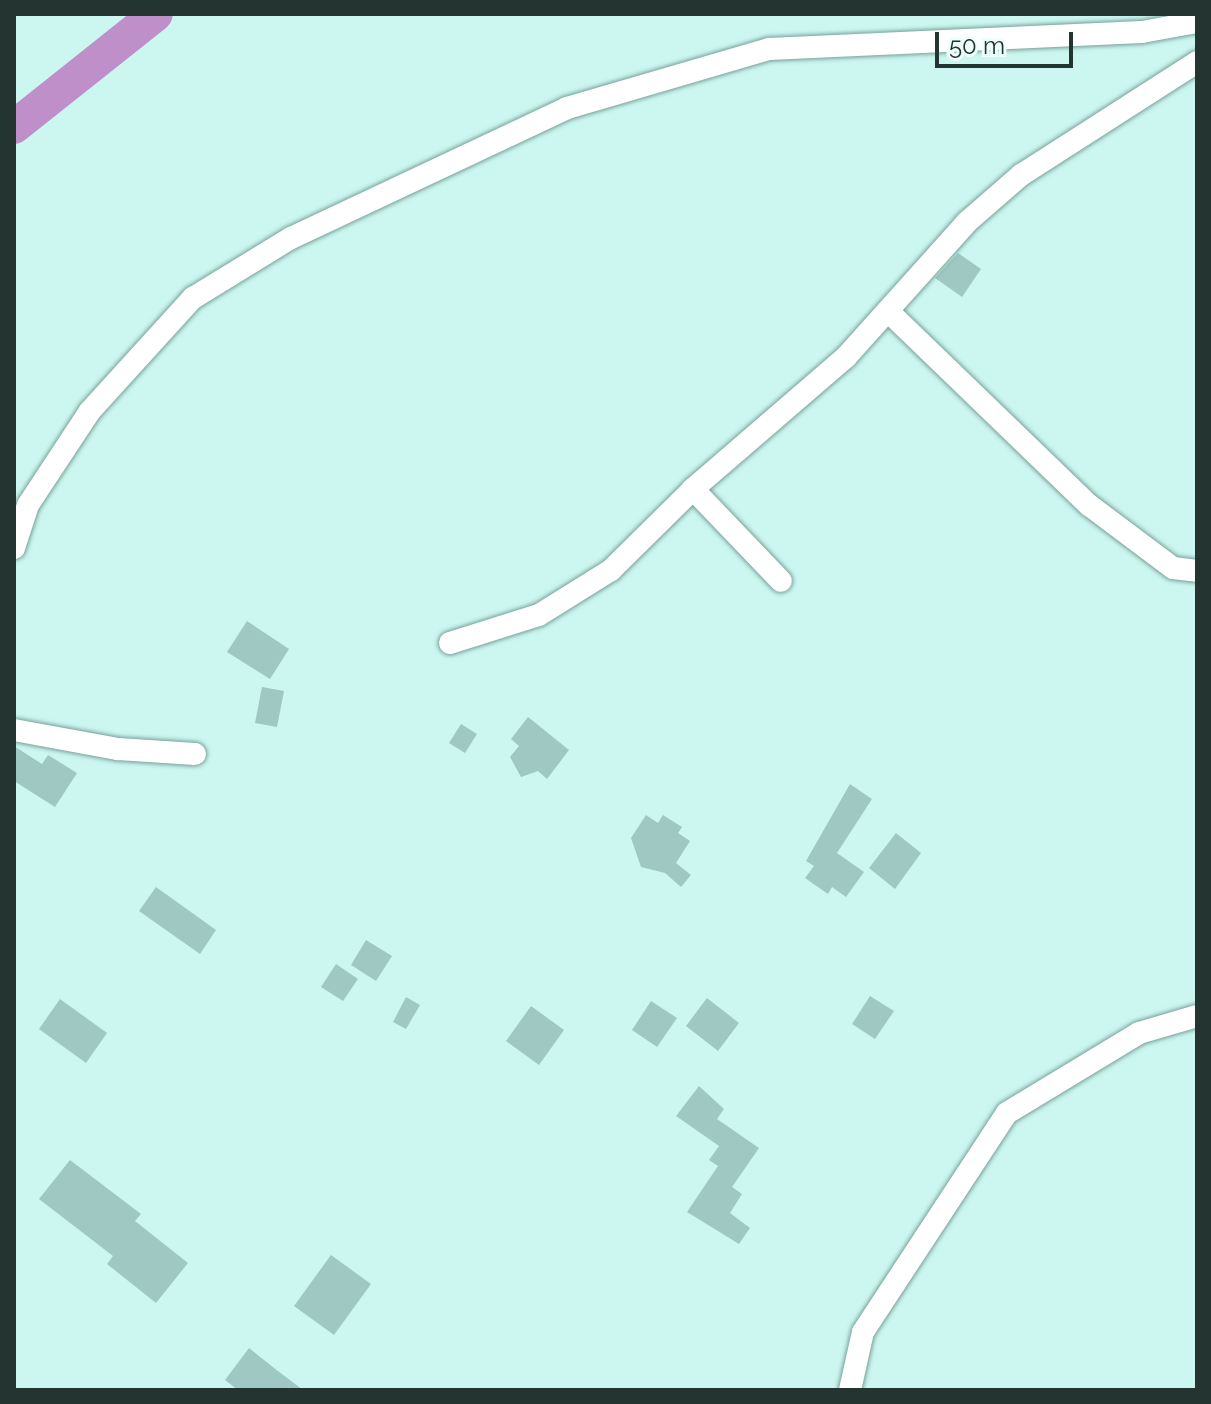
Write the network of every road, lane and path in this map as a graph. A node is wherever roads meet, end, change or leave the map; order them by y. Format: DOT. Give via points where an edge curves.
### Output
graph roads {
  1 [pos="1197,22"];
  2 [pos="1197,62"];
  3 [pos="890,313"];
  4 [pos="693,489"];
  5 [pos="14,548"];
  6 [pos="1197,571"];
  7 [pos="781,581"];
  8 [pos="450,643"];
  9 [pos="14,730"];
  10 [pos="195,754"];
  11 [pos="1197,1016"];
  12 [pos="850,1390"];
  1 -- 5 [label="street" via="1142,32 769,49 567,108 291,238 193,298 90,411 28,505"];
  2 -- 3 [label="street" via="1021,175 967,222"];
  3 -- 4 [label="street"];
  3 -- 6 [label="street" via="1089,505 1173,568"];
  4 -- 7 [label="street"];
  4 -- 8 [label="street" via="611,570 539,615"];
  9 -- 10 [label="street" via="118,749"];
  11 -- 12 [label="street" via="1139,1033 1007,1113 863,1332"];
}
